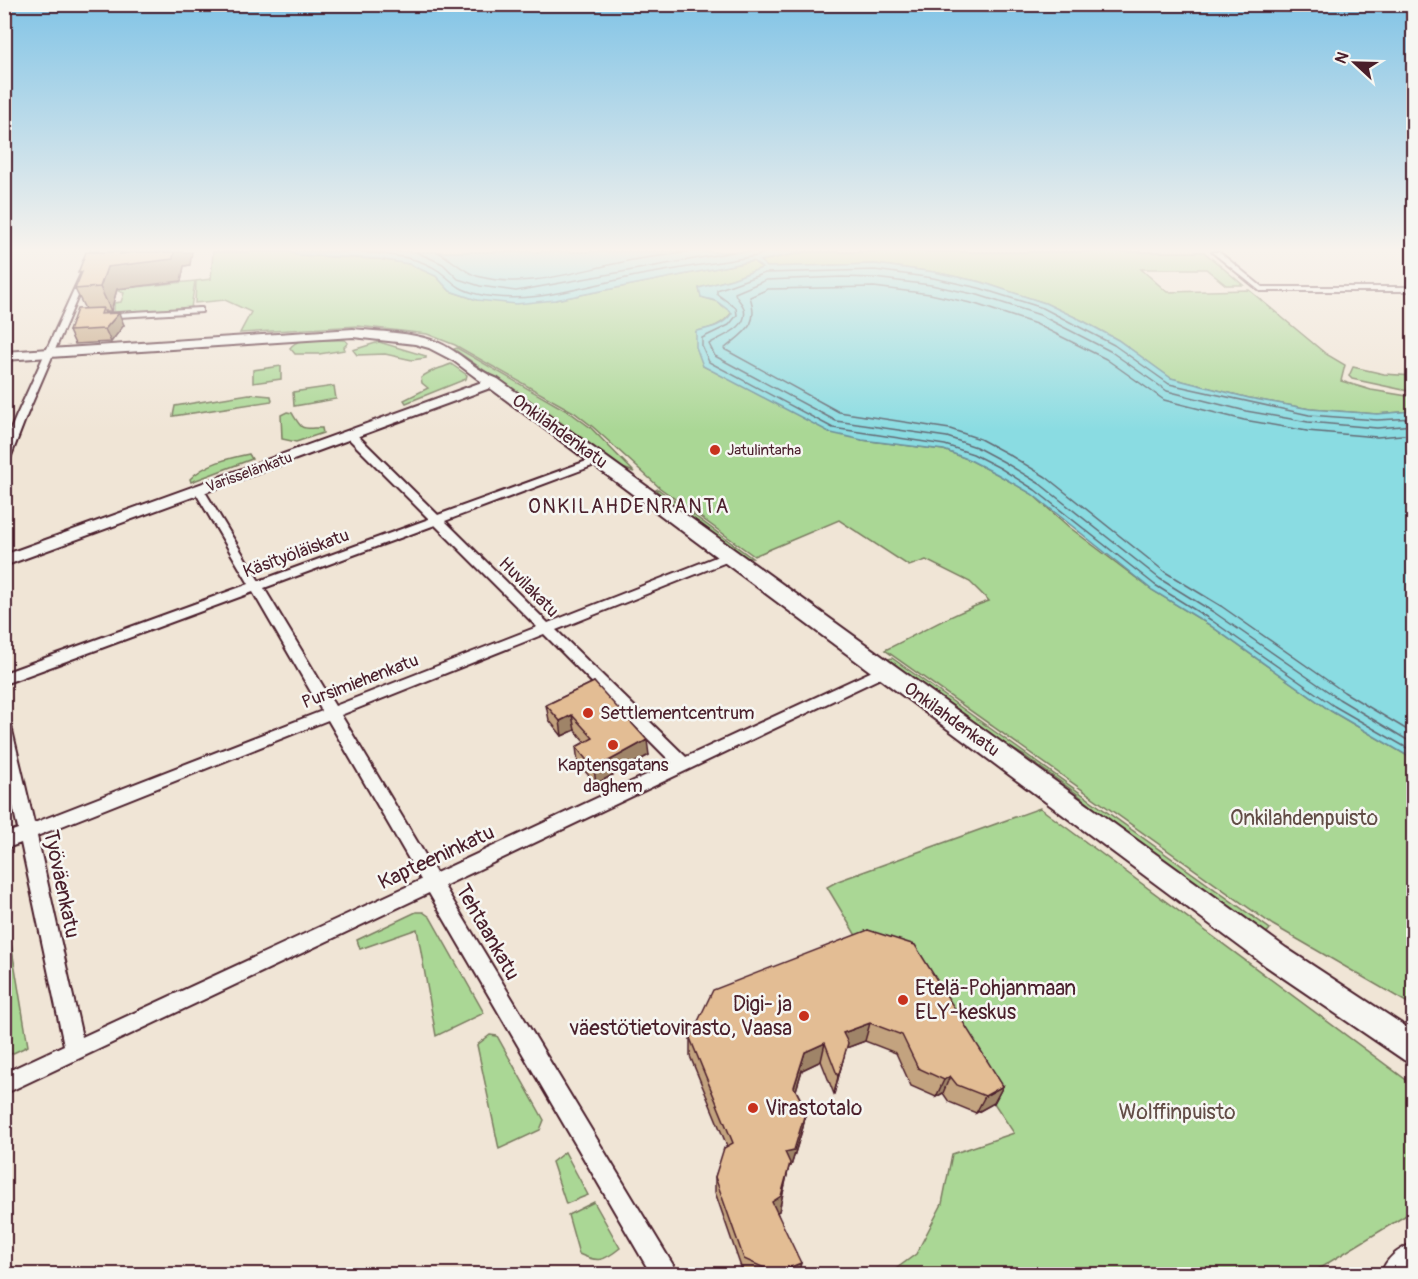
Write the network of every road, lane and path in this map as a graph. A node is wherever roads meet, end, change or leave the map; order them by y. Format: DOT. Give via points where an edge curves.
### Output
graph roads {
  1 [pos="68,312"];
  2 [pos="172,312"];
  3 [pos="88,317"];
  4 [pos="66,318"];
  5 [pos="77,318"];
  6 [pos="50,353"];
  7 [pos="4,356"];
  8 [pos="493,382"];
  9 [pos="350,434"];
  10 [pos="599,460"];
  11 [pos="4,461"];
  12 [pos="199,490"];
  13 [pos="436,520"];
  14 [pos="730,556"];
  15 [pos="4,561"];
  16 [pos="256,586"];
  17 [pos="546,629"];
  18 [pos="886,670"];
  19 [pos="4,679"];
  20 [pos="331,713"];
  21 [pos="4,726"];
  22 [pos="684,765"];
  23 [pos="28,833"];
  24 [pos="4,842"];
  25 [pos="433,883"];
  26 [pos="1413,1050"];
  27 [pos="75,1051"];
  28 [pos="4,1083"];
  29 [pos="1413,1260"];
  30 [pos="664,1275"];
  31 [pos="1398,1275"];
  1 -- 4 [label="street"];
  2 -- 3 [label="street"];
  4 -- 5 [label="street"];
  4 -- 6 [label="street"];
  6 -- 7 [label="main road, Onkilahdenkatu"];
  6 -- 8 [label="main road, Onkilahdenkatu" via="325,334 377,334 433,345"];
  6 -- 11 [label="street"];
  8 -- 9 [label="main road, Varisselänkatu"];
  8 -- 10 [label="main road, Onkilahdenkatu"];
  9 -- 12 [label="main road, Varisselänkatu"];
  9 -- 13 [label="street, Huvilakatu"];
  10 -- 13 [label="street, Käsityöläiskatu"];
  10 -- 14 [label="main road, Onkilahdenkatu"];
  12 -- 15 [label="main road, Varisselänkatu"];
  12 -- 16 [label="street, Tehtaankatu"];
  13 -- 16 [label="street, Käsityöläiskatu"];
  13 -- 17 [label="street, Huvilakatu"];
  14 -- 17 [label="street, Pursimiehenkatu"];
  14 -- 18 [label="main road, Onkilahdenkatu"];
  16 -- 19 [label="street, Käsityöläiskatu"];
  16 -- 20 [label="street, Tehtaankatu"];
  17 -- 20 [label="street, Pursimiehenkatu"];
  17 -- 22 [label="street, Huvilakatu"];
  18 -- 22 [label="street, Kapteeninkatu"];
  18 -- 26 [label="main road, Onkilahdenkatu" via="1276,957"];
  20 -- 23 [label="street, Pursimiehenkatu"];
  20 -- 25 [label="street, Tehtaankatu"];
  21 -- 23 [label="street, Työväenkatu"];
  22 -- 25 [label="street, Kapteeninkatu"];
  23 -- 24 [label="street, Pursimiehenkatu"];
  23 -- 27 [label="street, Työväenkatu"];
  25 -- 27 [label="street, Kapteeninkatu"];
  25 -- 30 [label="street, Tehtaankatu"];
  27 -- 28 [label="street, Kapteeninkatu"];
  29 -- 31 [label="main road"];
}
